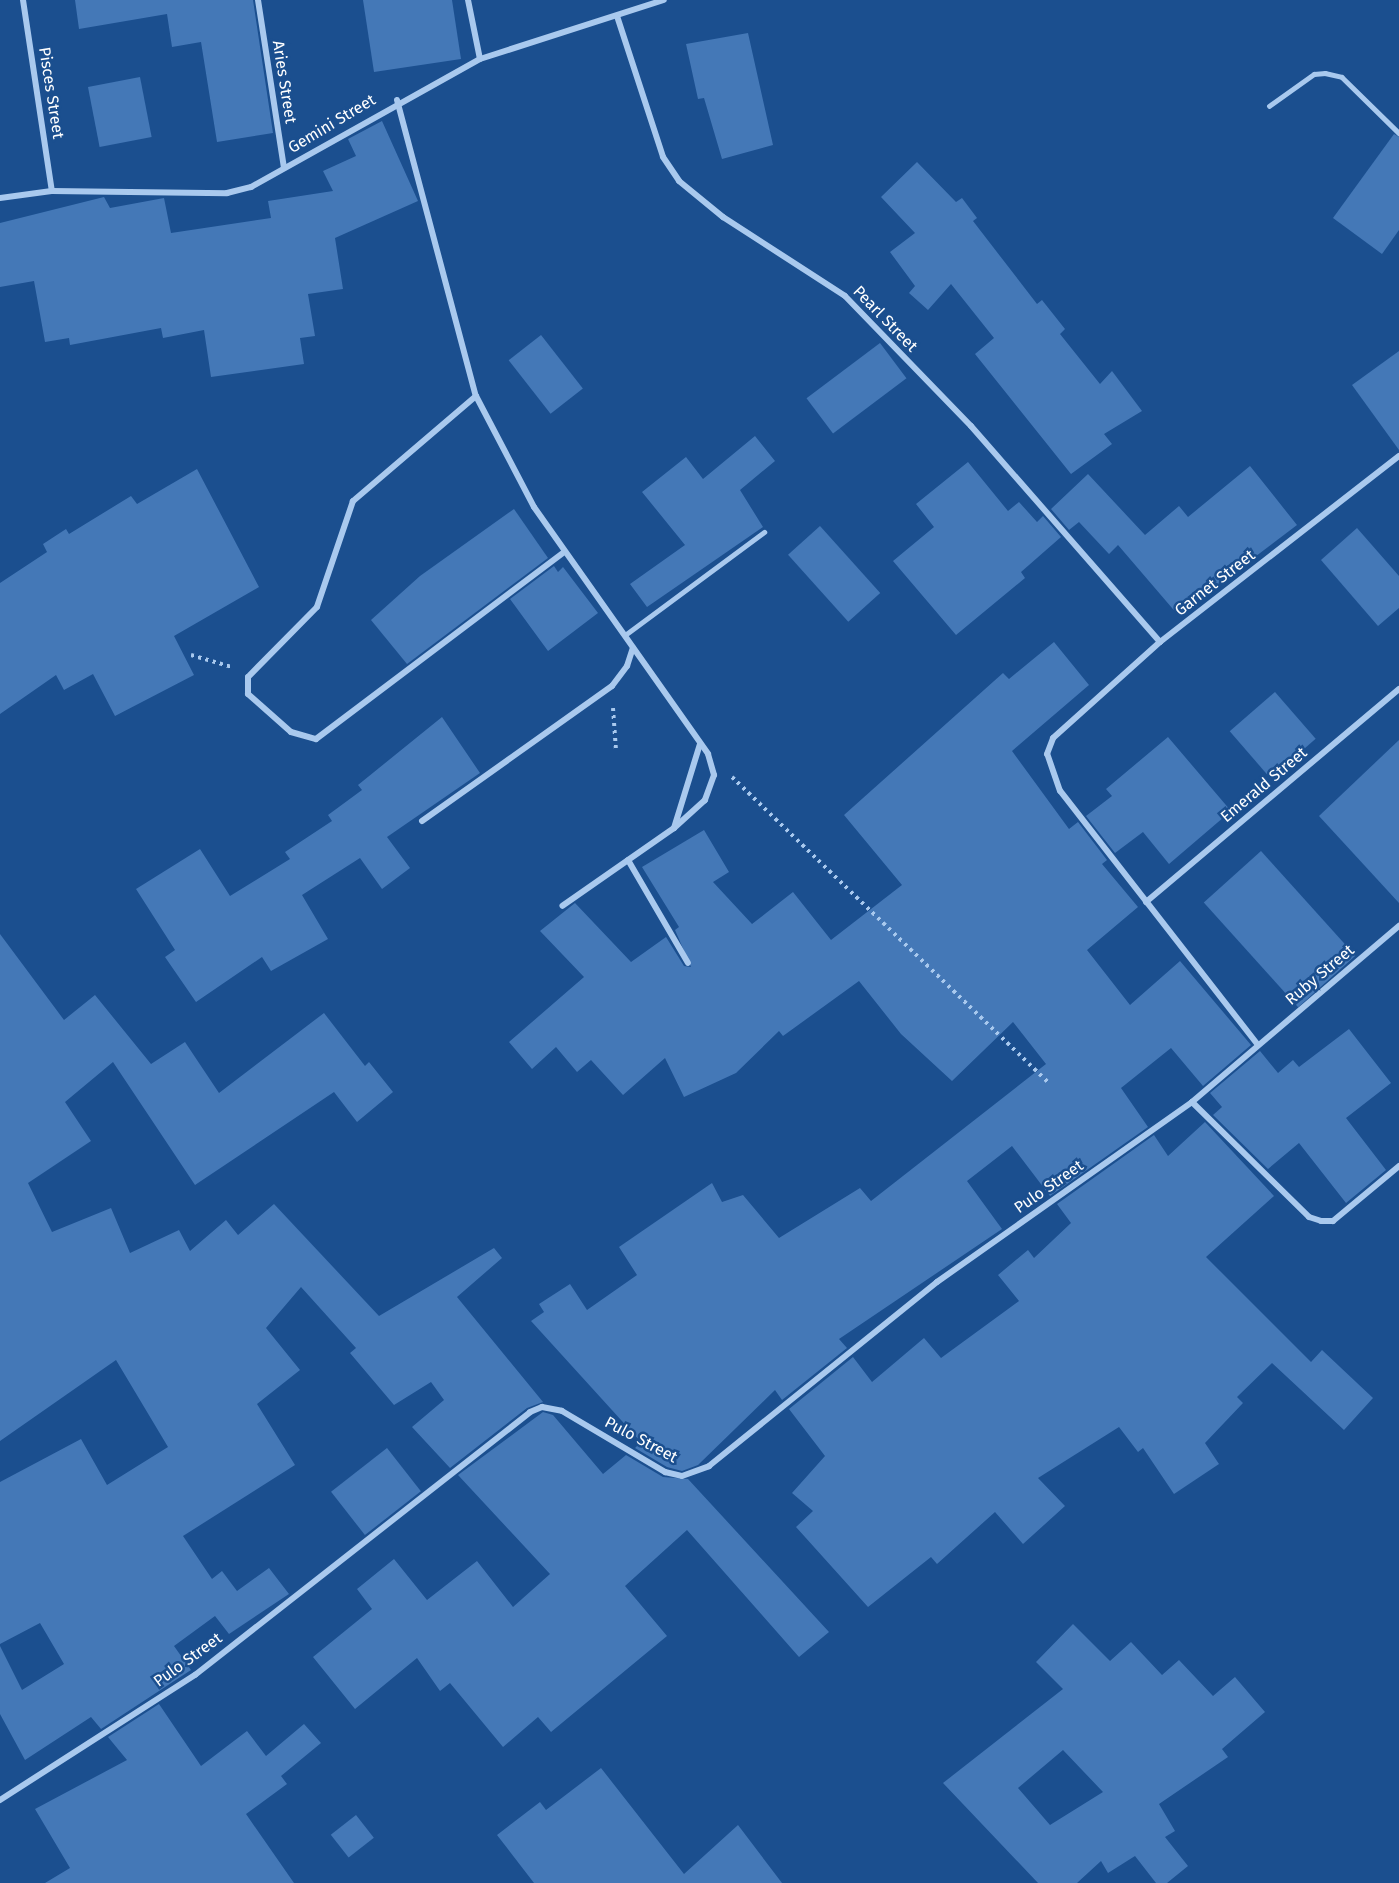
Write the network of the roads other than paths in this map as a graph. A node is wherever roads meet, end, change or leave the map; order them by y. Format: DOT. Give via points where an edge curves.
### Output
graph roads {
  1 [pos="23,0"];
  2 [pos="258,0"];
  3 [pos="468,0"];
  4 [pos="664,0"];
  5 [pos="617,16"];
  6 [pos="480,58"];
  7 [pos="397,100"];
  8 [pos="1269,106"];
  9 [pos="1399,134"];
  10 [pos="284,168"];
  11 [pos="52,190"];
  12 [pos="0,198"];
  13 [pos="476,396"];
  14 [pos="1399,456"];
  15 [pos="764,532"];
  16 [pos="564,552"];
  17 [pos="625,635"];
  18 [pos="1160,642"];
  19 [pos="633,648"];
  20 [pos="1399,689"];
  21 [pos="700,744"];
  22 [pos="422,821"];
  23 [pos="674,828"];
  24 [pos="628,860"];
  25 [pos="1146,902"];
  26 [pos="562,906"];
  27 [pos="1399,926"];
  28 [pos="688,963"];
  29 [pos="1258,1045"];
  30 [pos="1192,1102"];
  31 [pos="1399,1166"];
  32 [pos="0,1798"];
  1 -- 11 [label="street, Pisces Street"];
  2 -- 10 [label="street, Aries Street"];
  3 -- 6 [label="street"];
  4 -- 5 [label="street, Gemini Street"];
  5 -- 6 [label="street, Gemini Street"];
  5 -- 18 [label="street, Pearl Street" via="663,157 679,181 723,217 845,296 971,426"];
  6 -- 7 [label="street, Gemini Street"];
  7 -- 10 [label="street, Gemini Street"];
  7 -- 13 [label="street"];
  8 -- 9 [label="lane" via="1314,74 1325,72 1342,77"];
  10 -- 11 [label="street, Gemini Street" via="251,187 227,193"];
  11 -- 12 [label="street, Gemini Street"];
  13 -- 16 [label="street"];
  13 -- 16 [label="street" via="353,501 317,607 248,677 248,694 291,732 316,739"];
  14 -- 18 [label="street, Garnet Street"];
  15 -- 17 [label="lane"];
  16 -- 17 [label="street"];
  17 -- 19 [label="street"];
  18 -- 25 [label="street, Garnet Street" via="1053,738 1047,754 1052,778"];
  19 -- 21 [label="street"];
  19 -- 22 [label="street" via="627,666 612,686"];
  20 -- 25 [label="street, Emerald Street"];
  21 -- 23 [label="street"];
  21 -- 23 [label="street" via="708,754 713,787"];
  23 -- 24 [label="street"];
  24 -- 26 [label="street"];
  24 -- 28 [label="street"];
  25 -- 29 [label="street"];
  27 -- 29 [label="street, Ruby Street"];
  29 -- 30 [label="street, Pulo Street"];
  30 -- 31 [label="street" via="1309,1217 1333,1221"];
  30 -- 32 [label="street, Pulo Street" via="937,1282 709,1466 682,1476 665,1472 562,1411 536,1410 195,1675"];
}
